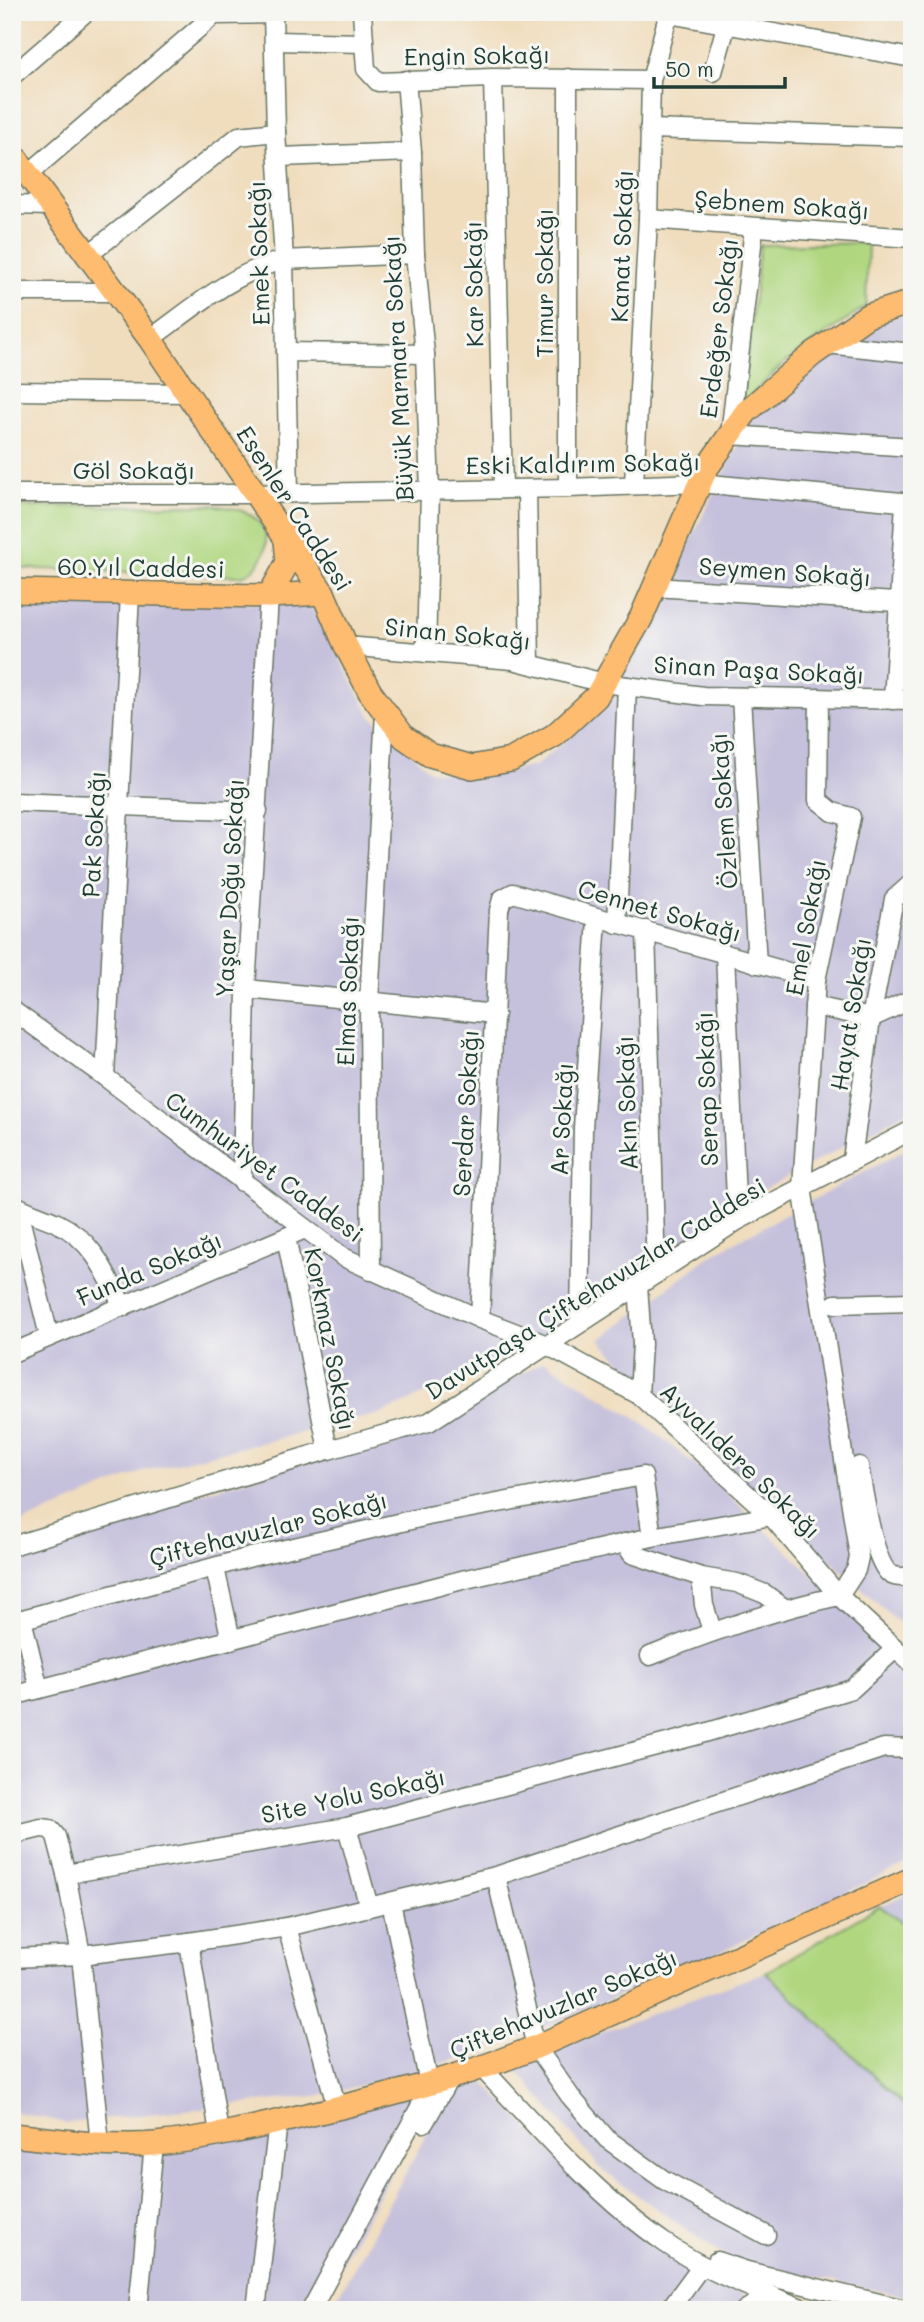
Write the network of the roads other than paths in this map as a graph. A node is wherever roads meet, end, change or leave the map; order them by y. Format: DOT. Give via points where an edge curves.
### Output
graph roads {
  1 [pos="86,12"];
  2 [pos="362,12"];
  3 [pos="273,13"];
  4 [pos="669,13"];
  5 [pos="727,23"];
  6 [pos="275,41"];
  7 [pos="363,43"];
  8 [pos="912,58"];
  9 [pos="713,72"];
  10 [pos="12,76"];
  11 [pos="492,78"];
  12 [pos="568,78"];
  13 [pos="406,80"];
  14 [pos="651,80"];
  15 [pos="649,129"];
  16 [pos="276,132"];
  17 [pos="912,137"];
  18 [pos="412,152"];
  19 [pos="12,153"];
  20 [pos="279,157"];
  21 [pos="27,175"];
  22 [pos="12,205"];
  23 [pos="50,205"];
  24 [pos="648,219"];
  25 [pos="754,228"];
  26 [pos="912,238"];
  27 [pos="415,254"];
  28 [pos="88,255"];
  29 [pos="284,260"];
  30 [pos="12,292"];
  31 [pos="116,292"];
  32 [pos="912,302"];
  33 [pos="150,339"];
  34 [pos="827,344"];
  35 [pos="286,352"];
  36 [pos="912,352"];
  37 [pos="425,354"];
  38 [pos="12,391"];
  39 [pos="188,393"];
  40 [pos="730,435"];
  41 [pos="912,447"];
  42 [pos="699,483"];
  43 [pos="634,484"];
  44 [pos="568,488"];
  45 [pos="503,489"];
  46 [pos="527,489"];
  47 [pos="430,491"];
  48 [pos="289,493"];
  49 [pos="12,494"];
  50 [pos="255,494"];
  51 [pos="908,503"];
  52 [pos="286,541"];
  53 [pos="654,587"];
  54 [pos="12,591"];
  55 [pos="323,593"];
  56 [pos="130,594"];
  57 [pos="269,596"];
  58 [pos="905,603"];
  59 [pos="346,646"];
  60 [pos="426,653"];
  61 [pos="530,664"];
  62 [pos="616,684"];
  63 [pos="741,697"];
  64 [pos="819,698"];
  65 [pos="893,700"];
  66 [pos="912,700"];
  67 [pos="385,712"];
  68 [pos="12,802"];
  69 [pos="118,806"];
  70 [pos="258,811"];
  71 [pos="912,883"];
  72 [pos="499,910"];
  73 [pos="597,919"];
  74 [pos="617,924"];
  75 [pos="646,930"];
  76 [pos="725,954"];
  77 [pos="757,964"];
  78 [pos="816,980"];
  79 [pos="246,989"];
  80 [pos="912,999"];
  81 [pos="369,1002"];
  82 [pos="814,1006"];
  83 [pos="12,1010"];
  84 [pos="495,1014"];
  85 [pos="871,1018"];
  86 [pos="104,1077"];
  87 [pos="912,1129"];
  88 [pos="852,1160"];
  89 [pos="242,1182"];
  90 [pos="802,1187"];
  91 [pos="15,1205"];
  92 [pos="737,1221"];
  93 [pos="305,1229"];
  94 [pos="286,1237"];
  95 [pos="371,1271"];
  96 [pos="656,1274"];
  97 [pos="638,1285"];
  98 [pos="912,1302"];
  99 [pos="835,1304"];
  100 [pos="123,1307"];
  101 [pos="480,1319"];
  102 [pos="580,1321"];
  103 [pos="49,1336"];
  104 [pos="547,1345"];
  105 [pos="12,1353"];
  106 [pos="639,1395"];
  107 [pos="328,1450"];
  108 [pos="859,1466"];
  109 [pos="771,1516"];
  110 [pos="652,1537"];
  111 [pos="625,1543"];
  112 [pos="12,1546"];
  113 [pos="215,1567"];
  114 [pos="701,1577"];
  115 [pos="912,1577"];
  116 [pos="839,1595"];
  117 [pos="784,1608"];
  118 [pos="17,1620"];
  119 [pos="712,1631"];
  120 [pos="231,1640"];
  121 [pos="895,1649"];
  122 [pos="650,1656"];
  123 [pos="912,1664"];
  124 [pos="39,1689"];
  125 [pos="12,1696"];
  126 [pos="912,1749"];
  127 [pos="347,1826"];
  128 [pos="12,1835"];
  129 [pos="66,1874"];
  130 [pos="496,1876"];
  131 [pos="912,1879"];
  132 [pos="391,1902"];
  133 [pos="369,1907"];
  134 [pos="287,1927"];
  135 [pos="188,1942"];
  136 [pos="81,1955"];
  137 [pos="12,1958"];
  138 [pos="536,2047"];
  139 [pos="482,2069"];
  140 [pos="439,2081"];
  141 [pos="337,2108"];
  142 [pos="278,2122"];
  143 [pos="219,2133"];
  144 [pos="12,2135"];
  145 [pos="100,2144"];
  146 [pos="154,2144"];
  147 [pos="766,2235"];
  148 [pos="664,2243"];
  149 [pos="702,2265"];
  150 [pos="771,2295"];
  151 [pos="138,2310"];
  152 [pos="256,2310"];
  153 [pos="311,2310"];
  154 [pos="320,2310"];
  155 [pos="668,2310"];
  156 [pos="745,2310"];
  157 [pos="806,2310"];
  158 [pos="908,2310"];
  1 -- 10 [label="street"];
  2 -- 7 [label="street, Engin Sokağı"];
  3 -- 6 [label="street, Emek Sokağı"];
  3 -- 21 [label="street" via="214,15"];
  4 -- 5 [label="street"];
  4 -- 14 [label="street, Kanat Sokağı"];
  5 -- 8 [label="street"];
  5 -- 9 [label="street"];
  6 -- 7 [label="street"];
  6 -- 16 [label="street, Emek Sokağı"];
  7 -- 13 [label="street, Engin Sokağı" via="366,69 378,82"];
  11 -- 12 [label="street, Engin Sokağı"];
  11 -- 13 [label="street, Engin Sokağı"];
  11 -- 45 [label="street, Kar Sokağı"];
  12 -- 14 [label="street, Engin Sokağı"];
  12 -- 44 [label="street, Timur Sokağı"];
  13 -- 18 [label="street, Büyük Marmara Sokağı"];
  14 -- 15 [label="street, Kanat Sokağı"];
  15 -- 17 [label="street"];
  15 -- 24 [label="street, Kanat Sokağı"];
  16 -- 20 [label="street, Emek Sokağı"];
  16 -- 28 [label="street" via="239,136"];
  18 -- 20 [label="street"];
  18 -- 27 [label="street, Büyük Marmara Sokağı"];
  19 -- 21 [label="main road, Esenler Caddesi"];
  20 -- 29 [label="street, Emek Sokağı"];
  21 -- 23 [label="main road, Esenler Caddesi"];
  22 -- 23 [label="street"];
  23 -- 28 [label="main road, Esenler Caddesi"];
  24 -- 25 [label="street, Şebnem Sokağı"];
  24 -- 43 [label="street, Kanat Sokağı"];
  25 -- 26 [label="street, Şebnem Sokağı"];
  25 -- 40 [label="street, Erdeğer Sokağı"];
  27 -- 29 [label="street"];
  27 -- 37 [label="street, Büyük Marmara Sokağı"];
  28 -- 31 [label="main road, Esenler Caddesi"];
  29 -- 33 [label="street" via="244,273"];
  29 -- 35 [label="street, Emek Sokağı"];
  30 -- 31 [label="street"];
  31 -- 33 [label="main road, Esenler Caddesi"];
  32 -- 34 [label="main road, Esenler Caddesi" via="867,316"];
  33 -- 39 [label="main road, Esenler Caddesi"];
  34 -- 36 [label="street"];
  34 -- 40 [label="main road, Esenler Caddesi" via="746,412"];
  35 -- 37 [label="street"];
  35 -- 48 [label="street, Emek Sokağı"];
  37 -- 47 [label="street, Büyük Marmara Sokağı"];
  38 -- 39 [label="street"];
  39 -- 50 [label="main road, Esenler Caddesi"];
  40 -- 41 [label="street"];
  40 -- 42 [label="main road, Esenler Caddesi"];
  42 -- 43 [label="street, Eski Kaldırım Sokağı"];
  42 -- 51 [label="street, Eski Kaldırım Sokağı"];
  42 -- 53 [label="main road, Esenler Caddesi"];
  43 -- 44 [label="street, Eski Kaldırım Sokağı"];
  44 -- 46 [label="street, Eski Kaldırım Sokağı"];
  45 -- 46 [label="street, Eski Kaldırım Sokağı"];
  45 -- 47 [label="street, Eski Kaldırım Sokağı"];
  46 -- 61 [label="street"];
  47 -- 48 [label="street, Eski Kaldırım Sokağı"];
  47 -- 60 [label="street, Büyük Marmara Sokağı"];
  48 -- 50 [label="street, Eski Kaldırım Sokağı"];
  49 -- 50 [label="street, Göl Sokağı"];
  50 -- 52 [label="main road, Esenler Caddesi"];
  51 -- 58 [label="street"];
  52 -- 55 [label="main road, Esenler Caddesi"];
  52 -- 57 [label="main road" via="288,562"];
  53 -- 58 [label="street, Seymen Sokağı"];
  53 -- 62 [label="main road, Esenler Caddesi"];
  54 -- 56 [label="main road, 60.Yıl Caddesi"];
  55 -- 57 [label="main road, 60.Yıl Caddesi"];
  55 -- 59 [label="main road, Esenler Caddesi"];
  56 -- 57 [label="main road, 60.Yıl Caddesi"];
  56 -- 69 [label="street, Pak Sokağı"];
  57 -- 70 [label="street, Yaşar Doğu Sokağı"];
  58 -- 65 [label="street"];
  59 -- 60 [label="street, Sinan Sokağı"];
  59 -- 67 [label="main road, Esenler Caddesi"];
  60 -- 61 [label="street, Sinan Sokağı"];
  61 -- 62 [label="street, Sinan Sokağı"];
  62 -- 63 [label="street, Sinan Paşa Sokağı"];
  62 -- 67 [label="main road, Esenler Caddesi" via="555,735 511,760 472,767 430,755 404,737"];
  62 -- 74 [label="street"];
  63 -- 64 [label="street, Sinan Paşa Sokağı"];
  63 -- 77 [label="street, Özlem Sokağı"];
  64 -- 65 [label="street, Sinan Paşa Sokağı"];
  64 -- 78 [label="street, Emel Sokağı" via="818,800 851,817"];
  65 -- 66 [label="street, Sinan Paşa Sokağı"];
  67 -- 81 [label="street, Elmas Sokağı"];
  68 -- 69 [label="street"];
  69 -- 70 [label="street"];
  69 -- 86 [label="street, Pak Sokağı"];
  70 -- 79 [label="street, Yaşar Doğu Sokağı"];
  71 -- 85 [label="street, Hayat Sokağı" via="894,899"];
  72 -- 73 [label="street, Cennet Sokağı" via="502,899 513,893"];
  72 -- 84 [label="street, Serdar Sokağı"];
  73 -- 74 [label="street, Cennet Sokağı"];
  73 -- 102 [label="street, Ar Sokağı" via="583,1128"];
  74 -- 75 [label="street, Cennet Sokağı"];
  75 -- 76 [label="street, Cennet Sokağı"];
  75 -- 96 [label="street, Akın Sokağı"];
  76 -- 77 [label="street, Cennet Sokağı"];
  76 -- 92 [label="street, Serap Sokağı"];
  77 -- 78 [label="street, Cennet Sokağı"];
  78 -- 82 [label="street, Emel Sokağı"];
  79 -- 81 [label="street"];
  79 -- 89 [label="street, Yaşar Doğu Sokağı"];
  80 -- 85 [label="street"];
  81 -- 84 [label="street"];
  81 -- 95 [label="street, Elmas Sokağı"];
  82 -- 85 [label="street"];
  82 -- 90 [label="street, Emel Sokağı"];
  83 -- 86 [label="street, Cumhuriyet Caddesi"];
  84 -- 101 [label="street, Serdar Sokağı"];
  85 -- 88 [label="street, Hayat Sokağı"];
  86 -- 89 [label="street, Cumhuriyet Caddesi"];
  87 -- 88 [label="street, Davutpaşa Çiftehavuzlar Caddesi"];
  88 -- 90 [label="street, Davutpaşa Çiftehavuzlar Caddesi"];
  89 -- 93 [label="street, Cumhuriyet Caddesi"];
  90 -- 92 [label="street, Davutpaşa Çiftehavuzlar Caddesi"];
  90 -- 116 [label="street, Emel Sokağı" via="859,1557"];
  91 -- 100 [label="street" via="83,1238"];
  91 -- 103 [label="street"];
  92 -- 96 [label="street, Davutpaşa Çiftehavuzlar Caddesi"];
  93 -- 94 [label="street, Funda Sokağı"];
  93 -- 95 [label="street, Cumhuriyet Caddesi"];
  94 -- 100 [label="street, Funda Sokağı"];
  94 -- 107 [label="street, Korkmaz Sokağı"];
  95 -- 101 [label="street, Cumhuriyet Caddesi"];
  96 -- 97 [label="street, Davutpaşa Çiftehavuzlar Caddesi"];
  97 -- 102 [label="street, Davutpaşa Çiftehavuzlar Caddesi"];
  97 -- 106 [label="street"];
  98 -- 99 [label="street"];
  100 -- 103 [label="street, Funda Sokağı"];
  101 -- 104 [label="street, Cumhuriyet Caddesi"];
  102 -- 104 [label="street, Davutpaşa Çiftehavuzlar Caddesi"];
  103 -- 105 [label="street, Funda Sokağı"];
  104 -- 106 [label="street, Ayvalıdere Sokağı"];
  104 -- 107 [label="street, Davutpaşa Çiftehavuzlar Caddesi" via="429,1422"];
  106 -- 109 [label="street, Ayvalıdere Sokağı"];
  107 -- 112 [label="street, Davutpaşa Çiftehavuzlar Caddesi"];
  108 -- 115 [label="street" via="880,1562 889,1574"];
  109 -- 110 [label="street"];
  109 -- 116 [label="street, Ayvalıdere Sokağı"];
  110 -- 111 [label="street"];
  110 -- 113 [label="street, Çiftehavuzlar Sokağı" via="643,1476 428,1516"];
  111 -- 114 [label="street" via="632,1554"];
  111 -- 120 [label="street" via="466,1578"];
  113 -- 118 [label="street, Çiftehavuzlar Sokağı"];
  113 -- 120 [label="street"];
  114 -- 117 [label="street" via="737,1583"];
  114 -- 119 [label="street"];
  116 -- 117 [label="street"];
  116 -- 121 [label="street, Ayvalıdere Sokağı"];
  117 -- 119 [label="street"];
  118 -- 124 [label="street"];
  119 -- 122 [label="street"];
  120 -- 124 [label="street"];
  121 -- 123 [label="street, Ayvalıdere Sokağı"];
  121 -- 127 [label="street, Site Yolu Sokağı" via="852,1689 819,1700"];
  124 -- 125 [label="street"];
  126 -- 130 [label="street" via="884,1748"];
  127 -- 129 [label="street, Site Yolu Sokağı"];
  127 -- 133 [label="street"];
  128 -- 129 [label="street" via="50,1829"];
  129 -- 136 [label="street"];
  130 -- 132 [label="street"];
  130 -- 138 [label="street"];
  131 -- 138 [label="main road, Çiftehavuzlar Sokağı"];
  132 -- 133 [label="street"];
  132 -- 140 [label="street"];
  133 -- 134 [label="street"];
  134 -- 135 [label="street"];
  134 -- 141 [label="street"];
  135 -- 136 [label="street"];
  135 -- 143 [label="street"];
  136 -- 137 [label="street"];
  136 -- 145 [label="street"];
  138 -- 139 [label="main road, Çiftehavuzlar Sokağı"];
  138 -- 147 [label="street" via="607,2139 664,2180"];
  139 -- 140 [label="main road, Çiftehavuzlar Sokağı"];
  139 -- 148 [label="street" via="596,2187"];
  140 -- 141 [label="main road, Çiftehavuzlar Sokağı"];
  140 -- 153 [label="street" via="421,2105"];
  140 -- 154 [label="street"];
  141 -- 142 [label="main road, Çiftehavuzlar Sokağı"];
  142 -- 143 [label="main road, Çiftehavuzlar Sokağı"];
  142 -- 152 [label="street"];
  143 -- 146 [label="main road, Çiftehavuzlar Sokağı"];
  144 -- 145 [label="main road, Çiftehavuzlar Sokağı"];
  145 -- 146 [label="main road, Çiftehavuzlar Sokağı"];
  146 -- 151 [label="street"];
  148 -- 149 [label="street"];
  148 -- 158 [label="street" via="747,2271"];
  149 -- 150 [label="street"];
  149 -- 155 [label="street"];
  150 -- 156 [label="street"];
  150 -- 157 [label="street"];
}
